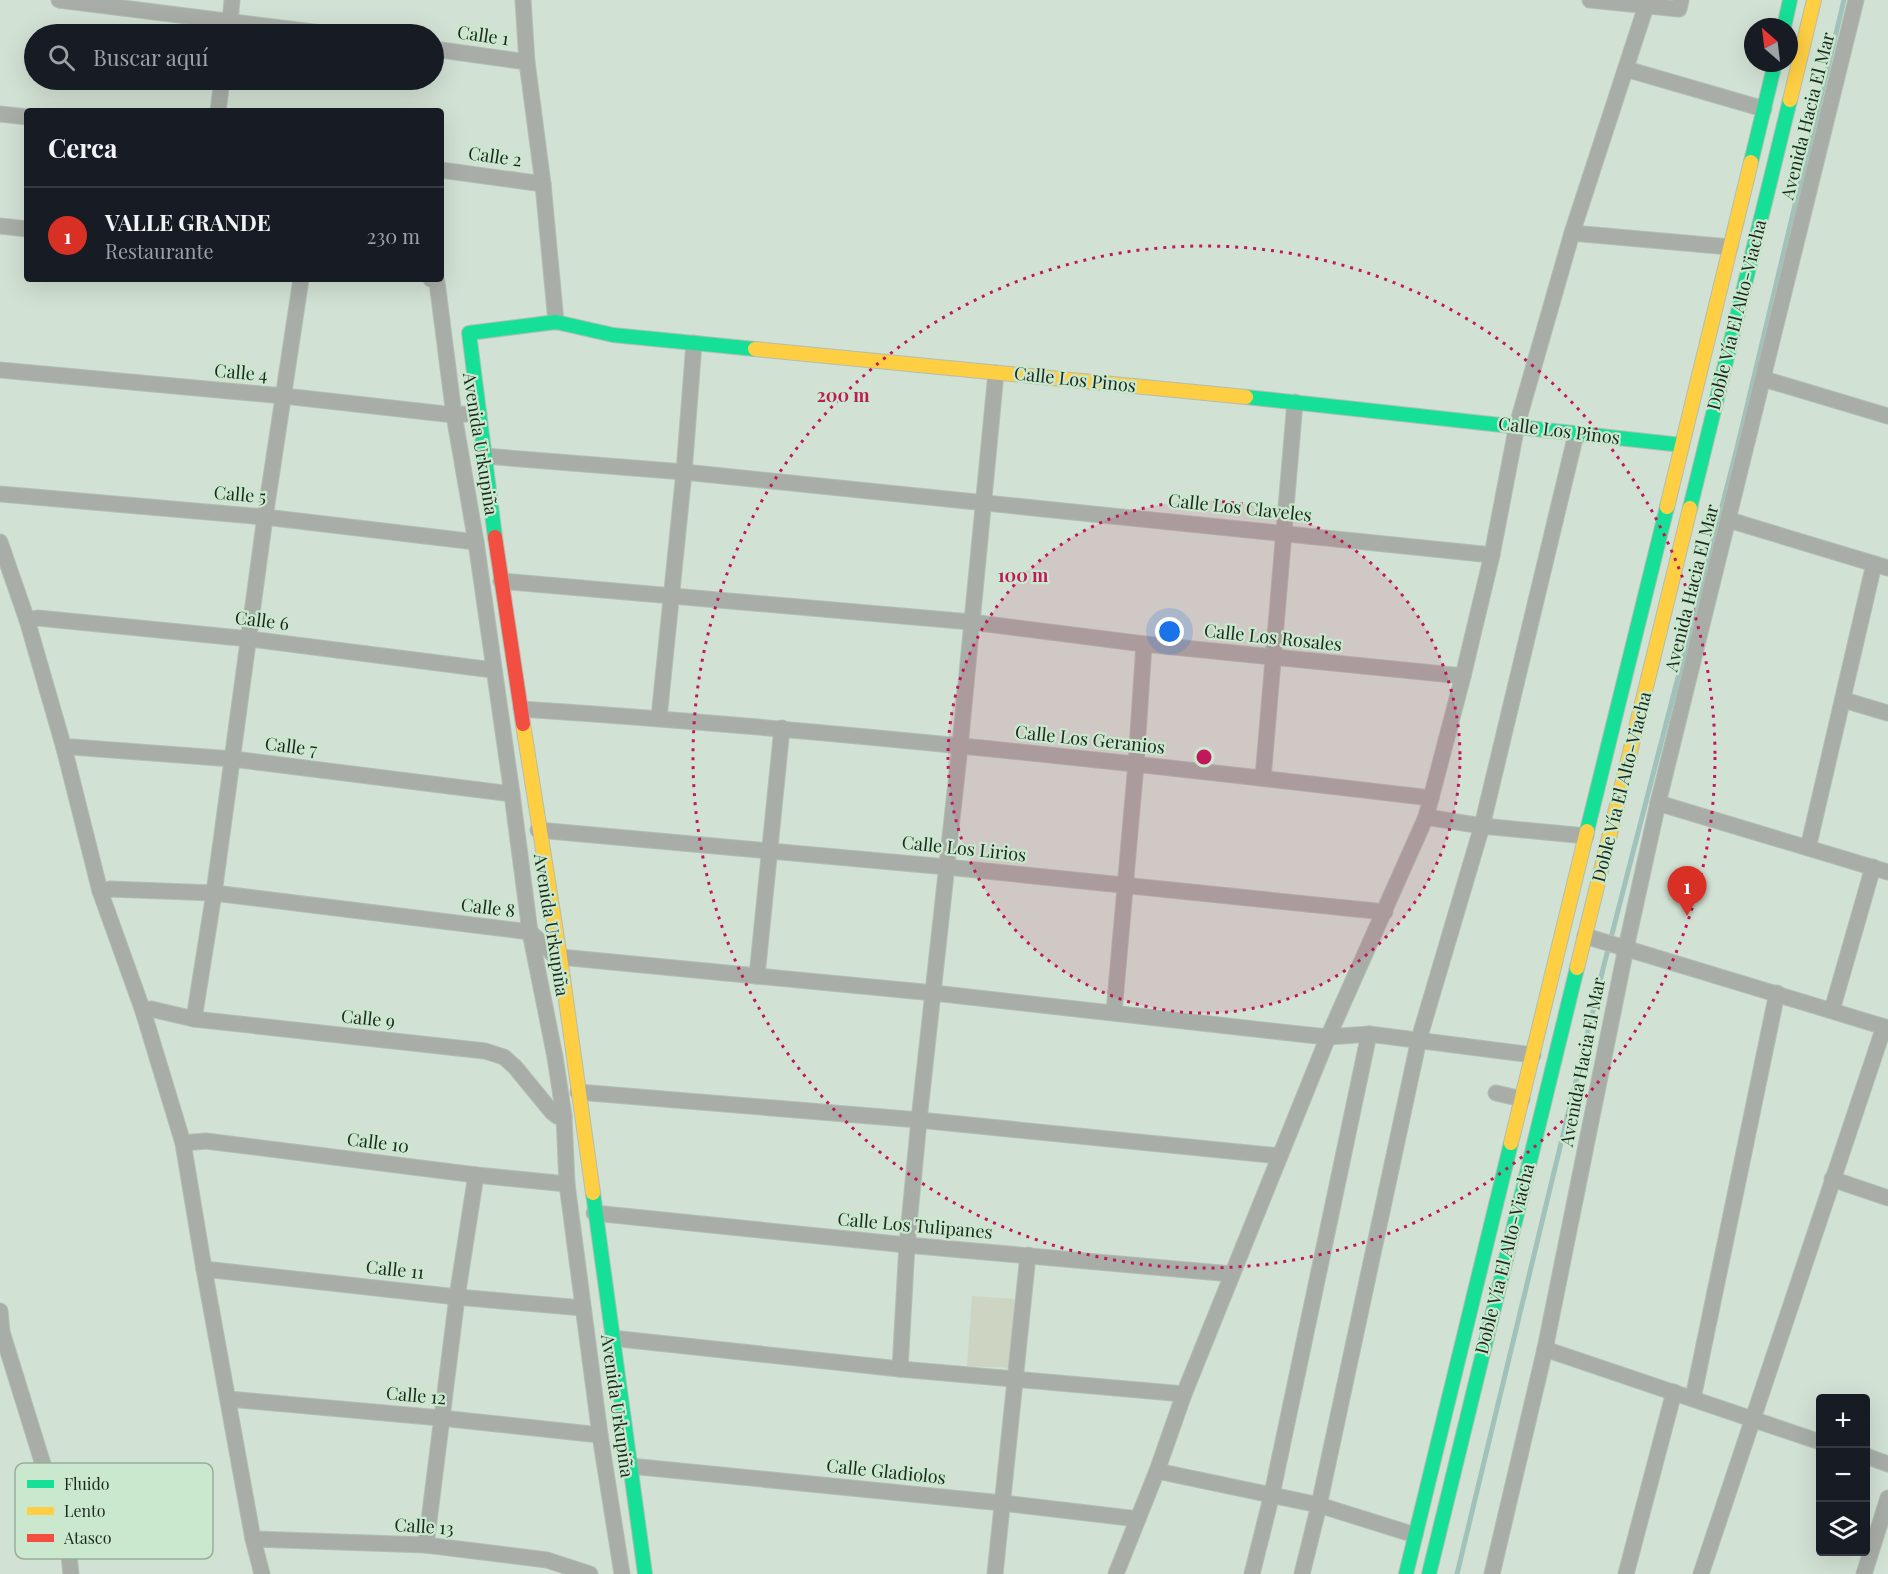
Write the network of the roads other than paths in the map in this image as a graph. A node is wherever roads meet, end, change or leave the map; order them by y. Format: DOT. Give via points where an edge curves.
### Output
graph roads {
  1 [pos="59,0"];
  2 [pos="232,0"];
  3 [pos="523,0"];
  4 [pos="1590,0"];
  5 [pos="1790,0"];
  6 [pos="1814,0"];
  7 [pos="1856,0"];
  8 [pos="1647,3"];
  9 [pos="1680,4"];
  10 [pos="1786,18"];
  11 [pos="206,24"];
  12 [pos="230,24"];
  13 [pos="444,50"];
  14 [pos="526,62"];
  15 [pos="1626,69"];
  16 [pos="1773,72"];
  17 [pos="221,90"];
  18 [pos="218,108"];
  19 [pos="1764,110"];
  20 [pos="0,114"];
  21 [pos="24,117"];
  22 [pos="444,170"];
  23 [pos="543,184"];
  24 [pos="0,226"];
  25 [pos="24,229"];
  26 [pos="1572,233"];
  27 [pos="1730,247"];
  28 [pos="301,282"];
  29 [pos="434,282"];
  30 [pos="556,322"];
  31 [pos="694,343"];
  32 [pos="0,370"];
  33 [pos="996,373"];
  34 [pos="1764,379"];
  35 [pos="284,396"];
  36 [pos="1295,402"];
  37 [pos="479,413"];
  38 [pos="454,415"];
  39 [pos="1888,416"];
  40 [pos="1517,425"];
  41 [pos="1576,434"];
  42 [pos="1682,445"];
  43 [pos="484,456"];
  44 [pos="684,472"];
  45 [pos="0,494"];
  46 [pos="984,502"];
  47 [pos="266,517"];
  48 [pos="1729,520"];
  49 [pos="1284,532"];
  50 [pos="0,542"];
  51 [pos="476,542"];
  52 [pos="1492,555"];
  53 [pos="1881,566"];
  54 [pos="501,581"];
  55 [pos="672,596"];
  56 [pos="27,620"];
  57 [pos="971,622"];
  58 [pos="249,639"];
  59 [pos="1144,644"];
  60 [pos="1272,657"];
  61 [pos="493,670"];
  62 [pos="1463,676"];
  63 [pos="1844,700"];
  64 [pos="521,709"];
  65 [pos="1888,713"];
  66 [pos="659,718"];
  67 [pos="782,728"];
  68 [pos="960,746"];
  69 [pos="64,748"];
  70 [pos="234,759"];
  71 [pos="1136,764"];
  72 [pos="1263,778"];
  73 [pos="512,794"];
  74 [pos="1431,798"];
  75 [pos="1658,803"];
  76 [pos="1426,817"];
  77 [pos="1482,826"];
  78 [pos="538,830"];
  79 [pos="1586,836"];
  80 [pos="1808,848"];
  81 [pos="770,851"];
  82 [pos="947,867"];
  83 [pos="1873,867"];
  84 [pos="1888,872"];
  85 [pos="1126,886"];
  86 [pos="100,891"];
  87 [pos="214,893"];
  88 [pos="1385,912"];
  89 [pos="530,932"];
  90 [pos="1590,938"];
  91 [pos="1620,946"];
  92 [pos="560,957"];
  93 [pos="757,976"];
  94 [pos="934,993"];
  95 [pos="1777,993"];
  96 [pos="1832,1010"];
  97 [pos="143,1011"];
  98 [pos="1114,1012"];
  99 [pos="194,1018"];
  100 [pos="1886,1027"];
  101 [pos="1369,1034"];
  102 [pos="1328,1037"];
  103 [pos="1419,1039"];
  104 [pos="1533,1055"];
  105 [pos="578,1092"];
  106 [pos="1496,1093"];
  107 [pos="1522,1099"];
  108 [pos="564,1116"];
  109 [pos="919,1120"];
  110 [pos="183,1143"];
  111 [pos="1280,1156"];
  112 [pos="476,1175"];
  113 [pos="1832,1179"];
  114 [pos="567,1184"];
  115 [pos="1888,1198"];
  116 [pos="594,1213"];
  117 [pos="907,1245"];
  118 [pos="1028,1255"];
  119 [pos="204,1269"];
  120 [pos="1232,1274"];
  121 [pos="457,1297"];
  122 [pos="583,1308"];
  123 [pos="0,1311"];
  124 [pos="612,1338"];
  125 [pos="1545,1349"];
  126 [pos="900,1369"];
  127 [pos="1017,1379"];
  128 [pos="1674,1392"];
  129 [pos="1184,1394"];
  130 [pos="1693,1398"];
  131 [pos="229,1399"];
  132 [pos="441,1418"];
  133 [pos="1752,1420"];
  134 [pos="600,1435"];
  135 [pos="1816,1440"];
  136 [pos="1870,1457"];
  137 [pos="43,1463"];
  138 [pos="1888,1464"];
  139 [pos="630,1466"];
  140 [pos="1157,1471"];
  141 [pos="1272,1494"];
  142 [pos="1888,1498"];
  143 [pos="1002,1503"];
  144 [pos="1319,1506"];
  145 [pos="1138,1519"];
  146 [pos="1415,1535"];
  147 [pos="253,1539"];
  148 [pos="426,1545"];
  149 [pos="69,1559"];
  150 [pos="545,1567"];
  151 [pos="71,1574"];
  152 [pos="262,1574"];
  153 [pos="590,1574"];
  154 [pos="622,1574"];
  155 [pos="645,1574"];
  156 [pos="995,1574"];
  157 [pos="1116,1574"];
  158 [pos="1252,1574"];
  159 [pos="1302,1574"];
  160 [pos="1406,1574"];
  161 [pos="1429,1574"];
  162 [pos="1492,1574"];
  163 [pos="1626,1574"];
  164 [pos="1701,1574"];
  165 [pos="1864,1574"];
  1 -- 11 [label="street"];
  2 -- 12 [label="street"];
  3 -- 14 [label="street"];
  4 -- 8 [label="street"];
  5 -- 10 [label="main road"];
  6 -- 90 [label="main road, Doble Vía El Alto-Viacha"];
  7 -- 34 [label="street, Avenida Hacia El Mar"];
  8 -- 9 [label="street"];
  8 -- 15 [label="street"];
  13 -- 14 [label="street, Calle 1"];
  14 -- 23 [label="street"];
  15 -- 19 [label="street"];
  15 -- 26 [label="street"];
  16 -- 19 [label="main road, Doble Vía El Alto-Viacha"];
  17 -- 18 [label="street"];
  19 -- 27 [label="main road, Doble Vía El Alto-Viacha"];
  20 -- 21 [label="street"];
  22 -- 23 [label="street, Calle 2"];
  23 -- 30 [label="street"];
  24 -- 25 [label="street"];
  26 -- 27 [label="street"];
  26 -- 40 [label="street"];
  27 -- 42 [label="main road, Doble Vía El Alto-Viacha"];
  28 -- 35 [label="street"];
  29 -- 38 [label="street, Avenida Urkupiña"];
  30 -- 31 [label="main road, Calle Los Pinos" via="613,335"];
  30 -- 37 [label="main road, Calle Los Pinos" via="469,333"];
  31 -- 33 [label="main road, Calle Los Pinos"];
  31 -- 44 [label="street"];
  32 -- 35 [label="street, Calle 4"];
  33 -- 36 [label="main road, Calle Los Pinos"];
  33 -- 46 [label="street"];
  34 -- 39 [label="street"];
  34 -- 48 [label="street, Avenida Hacia El Mar"];
  35 -- 38 [label="street, Calle 4"];
  35 -- 47 [label="street"];
  36 -- 40 [label="main road, Calle Los Pinos"];
  36 -- 49 [label="street"];
  37 -- 38 [label="street, Calle 4"];
  37 -- 43 [label="main road"];
  38 -- 51 [label="street, Avenida Urkupiña"];
  40 -- 41 [label="main road, Calle Los Pinos"];
  40 -- 52 [label="street"];
  41 -- 42 [label="main road, Calle Los Pinos"];
  41 -- 77 [label="street"];
  42 -- 79 [label="main road, Doble Vía El Alto-Viacha"];
  43 -- 44 [label="street, Calle Los Claveles"];
  43 -- 54 [label="main road"];
  44 -- 46 [label="street, Calle Los Claveles"];
  44 -- 55 [label="street"];
  45 -- 47 [label="street, Calle 5"];
  46 -- 49 [label="street, Calle Los Claveles"];
  46 -- 57 [label="street"];
  47 -- 51 [label="street, Calle 5"];
  47 -- 58 [label="street"];
  48 -- 53 [label="street"];
  48 -- 75 [label="street, Avenida Hacia El Mar"];
  49 -- 52 [label="street, Calle Los Claveles"];
  49 -- 60 [label="street"];
  50 -- 56 [label="street"];
  51 -- 61 [label="street, Avenida Urkupiña"];
  52 -- 62 [label="street"];
  53 -- 63 [label="street"];
  54 -- 55 [label="street, Calle Los Rosales"];
  54 -- 64 [label="main road"];
  55 -- 57 [label="street, Calle Los Rosales"];
  55 -- 66 [label="street"];
  56 -- 58 [label="street, Calle 6"];
  56 -- 69 [label="street"];
  57 -- 59 [label="street, Calle Los Rosales"];
  57 -- 68 [label="street"];
  58 -- 61 [label="street, Calle 6"];
  58 -- 70 [label="street"];
  59 -- 60 [label="street, Calle Los Rosales"];
  59 -- 71 [label="street"];
  60 -- 62 [label="street, Calle Los Rosales"];
  60 -- 72 [label="street"];
  61 -- 73 [label="street, Avenida Urkupiña"];
  62 -- 74 [label="street"];
  63 -- 65 [label="street"];
  63 -- 80 [label="street"];
  64 -- 66 [label="street, Calle Los Geranios"];
  64 -- 78 [label="main road"];
  66 -- 67 [label="street, Calle Los Geranios"];
  67 -- 68 [label="street, Calle Los Geranios"];
  67 -- 81 [label="street"];
  68 -- 71 [label="street, Calle Los Geranios"];
  68 -- 82 [label="street"];
  69 -- 70 [label="street, Calle 7"];
  69 -- 86 [label="street"];
  70 -- 73 [label="street, Calle 7"];
  70 -- 87 [label="street"];
  71 -- 72 [label="street, Calle Los Geranios"];
  71 -- 85 [label="street"];
  72 -- 74 [label="street, Calle Los Geranios"];
  73 -- 89 [label="street, Avenida Urkupiña"];
  74 -- 76 [label="street"];
  75 -- 80 [label="street"];
  75 -- 91 [label="street, Avenida Hacia El Mar"];
  76 -- 77 [label="street"];
  76 -- 88 [label="street"];
  77 -- 79 [label="street"];
  77 -- 103 [label="street"];
  78 -- 81 [label="street, Calle Los Lirios"];
  78 -- 92 [label="main road"];
  79 -- 104 [label="main road, Doble Vía El Alto-Viacha"];
  80 -- 83 [label="street"];
  81 -- 82 [label="street, Calle Los Lirios"];
  81 -- 93 [label="street"];
  82 -- 85 [label="street, Calle Los Lirios"];
  82 -- 94 [label="street"];
  83 -- 84 [label="street"];
  83 -- 96 [label="street"];
  85 -- 88 [label="street, Calle Los Lirios"];
  85 -- 98 [label="street"];
  86 -- 87 [label="street, Calle 8"];
  86 -- 97 [label="street"];
  87 -- 89 [label="street, Calle 8"];
  87 -- 99 [label="street"];
  88 -- 102 [label="street"];
  89 -- 92 [label="street, Calle 8"];
  89 -- 108 [label="street, Avenida Urkupiña"];
  90 -- 91 [label="street"];
  90 -- 161 [label="main road, Doble Vía El Alto-Viacha"];
  91 -- 95 [label="street"];
  91 -- 125 [label="street, Avenida Hacia El Mar"];
  92 -- 93 [label="street"];
  92 -- 105 [label="main road"];
  93 -- 94 [label="street"];
  94 -- 98 [label="street"];
  94 -- 109 [label="street"];
  95 -- 96 [label="street"];
  95 -- 130 [label="street"];
  96 -- 100 [label="street"];
  97 -- 99 [label="street, Calle 9" via="151,1009"];
  97 -- 110 [label="street"];
  98 -- 102 [label="street"];
  99 -- 108 [label="street, Calle 9" via="504,1057 552,1112"];
  100 -- 113 [label="street"];
  101 -- 102 [label="street"];
  101 -- 103 [label="street"];
  101 -- 141 [label="street"];
  102 -- 111 [label="street"];
  103 -- 104 [label="street"];
  103 -- 144 [label="street"];
  104 -- 107 [label="main road, Doble Vía El Alto-Viacha"];
  105 -- 109 [label="street"];
  105 -- 116 [label="main road"];
  106 -- 107 [label="street"];
  107 -- 146 [label="main road, Doble Vía El Alto-Viacha"];
  108 -- 114 [label="street, Avenida Urkupiña"];
  109 -- 111 [label="street"];
  109 -- 117 [label="street"];
  110 -- 112 [label="street, Calle 10" via="206,1141"];
  110 -- 119 [label="street"];
  111 -- 120 [label="street"];
  112 -- 114 [label="street, Calle 10"];
  112 -- 121 [label="street"];
  113 -- 115 [label="street"];
  113 -- 133 [label="street"];
  114 -- 122 [label="street, Avenida Urkupiña"];
  116 -- 117 [label="street, Calle Los Tulipanes"];
  116 -- 124 [label="main road"];
  117 -- 118 [label="street, Calle Los Tulipanes"];
  117 -- 126 [label="street"];
  118 -- 120 [label="street, Calle Los Tulipanes"];
  118 -- 127 [label="street"];
  119 -- 121 [label="street, Calle 11"];
  119 -- 131 [label="street"];
  120 -- 129 [label="street"];
  121 -- 122 [label="street, Calle 11"];
  121 -- 132 [label="street"];
  122 -- 134 [label="street, Avenida Urkupiña"];
  123 -- 137 [label="street" via="2,1332"];
  124 -- 126 [label="street"];
  124 -- 139 [label="main road"];
  125 -- 128 [label="street"];
  125 -- 162 [label="street, Avenida Hacia El Mar"];
  126 -- 127 [label="street"];
  127 -- 129 [label="street"];
  127 -- 143 [label="street"];
  128 -- 130 [label="street"];
  128 -- 163 [label="street"];
  129 -- 140 [label="street"];
  130 -- 133 [label="street"];
  131 -- 132 [label="street, Calle 12"];
  131 -- 147 [label="street"];
  132 -- 134 [label="street, Calle 12"];
  132 -- 148 [label="street"];
  133 -- 135 [label="street"];
  133 -- 164 [label="street"];
  134 -- 154 [label="street, Avenida Urkupiña"];
  136 -- 138 [label="street"];
  139 -- 143 [label="street, Calle Gladiolos"];
  139 -- 155 [label="main road"];
  140 -- 141 [label="street"];
  140 -- 145 [label="street"];
  141 -- 144 [label="street"];
  141 -- 158 [label="street"];
  142 -- 165 [label="street"];
  143 -- 145 [label="street, Calle Gladiolos"];
  143 -- 156 [label="street"];
  144 -- 146 [label="street"];
  144 -- 159 [label="street"];
  145 -- 157 [label="street"];
  146 -- 160 [label="main road, Doble Vía El Alto-Viacha"];
  147 -- 148 [label="street, Calle 13"];
  147 -- 152 [label="street"];
  148 -- 150 [label="street, Calle 13"];
  149 -- 151 [label="street"];
  150 -- 153 [label="street, Calle 13"];
}
